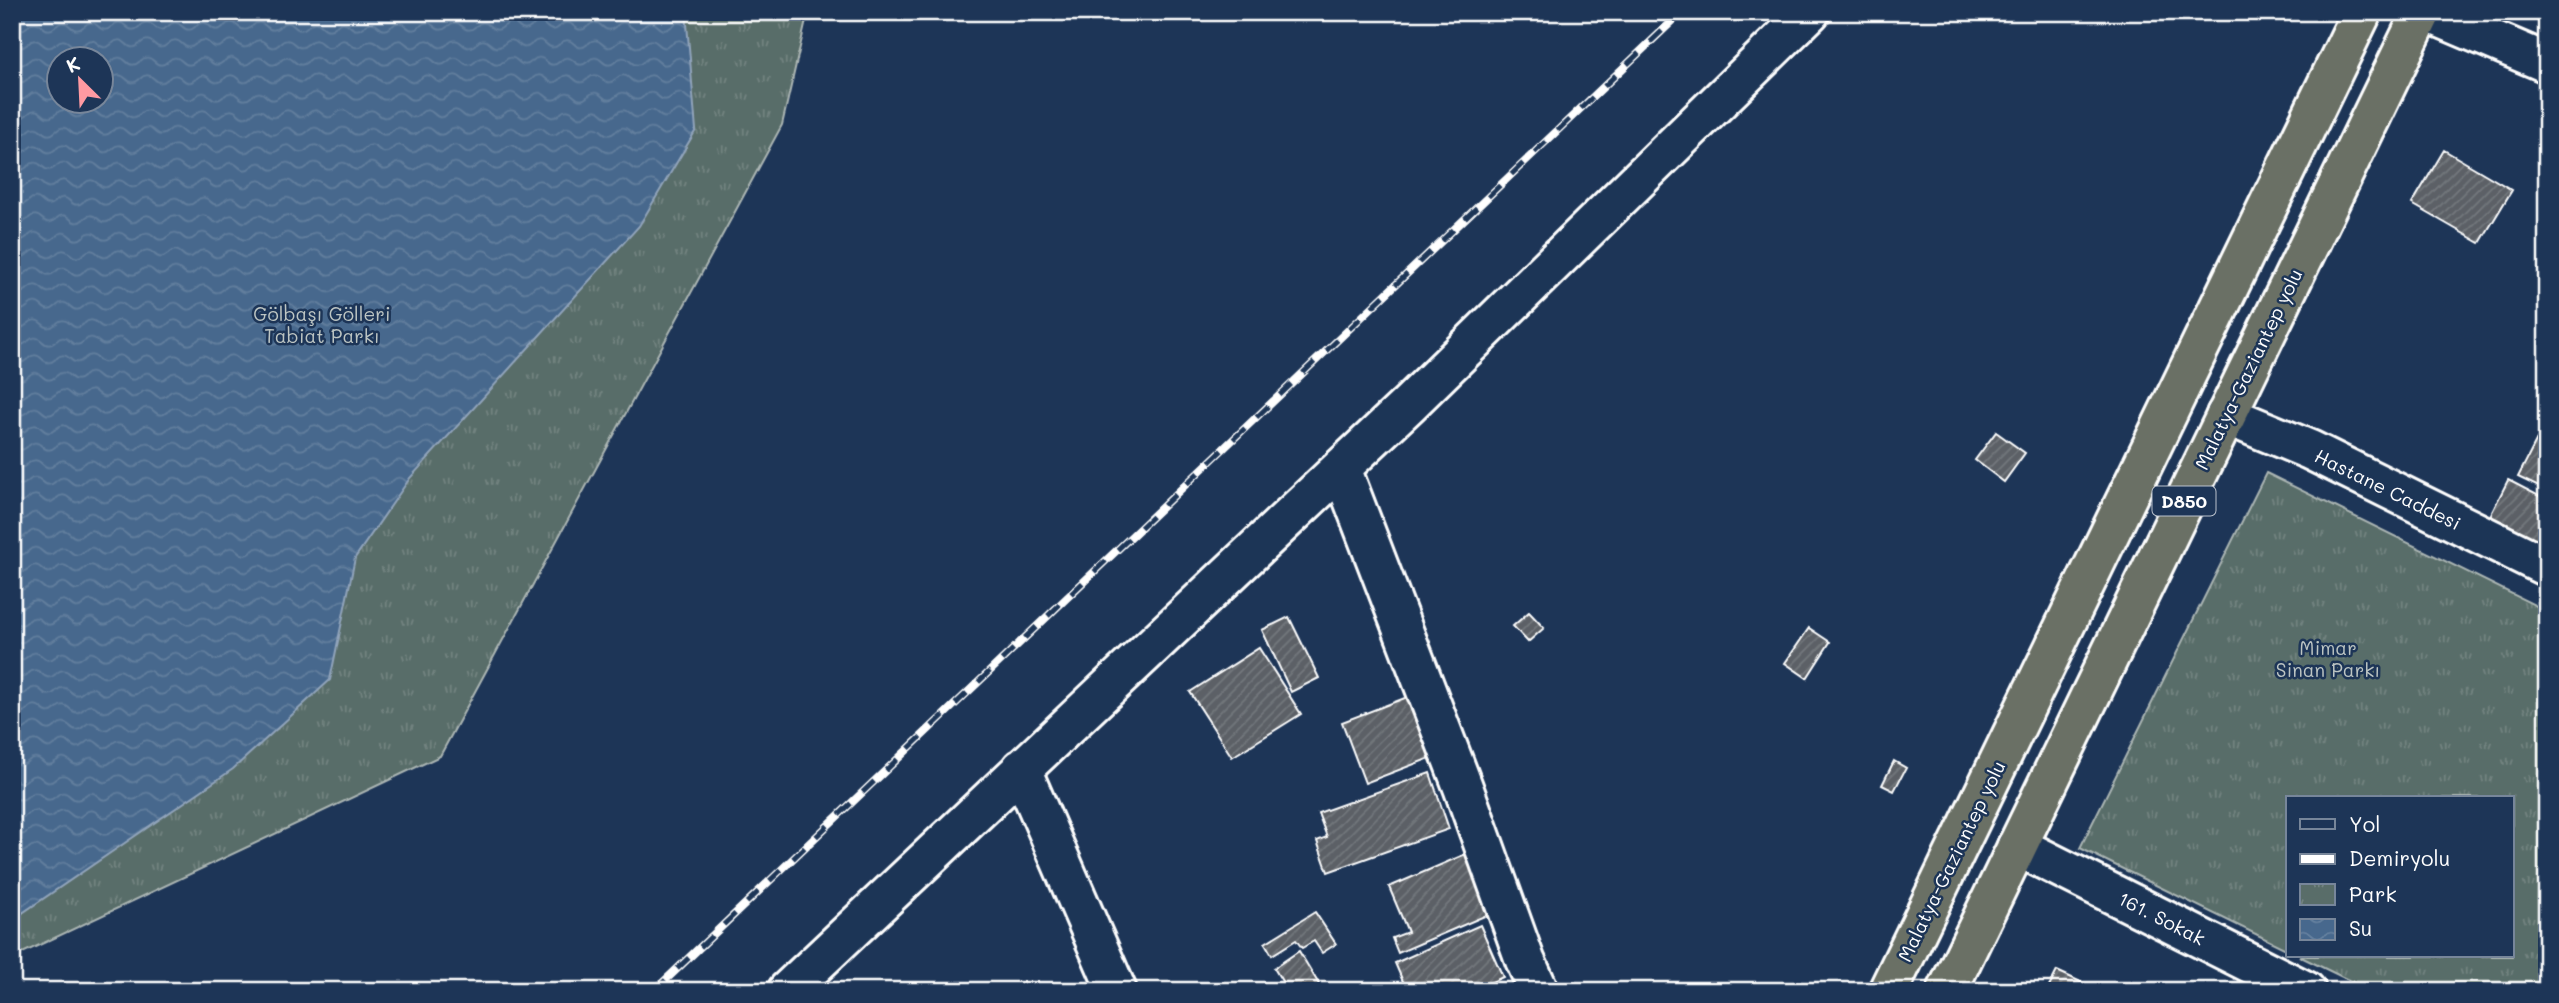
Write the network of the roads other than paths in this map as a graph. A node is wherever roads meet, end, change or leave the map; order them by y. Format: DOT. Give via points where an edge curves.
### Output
graph roads {
  1 [pos="1811,12"];
  2 [pos="2362,12"];
  3 [pos="2422,12"];
  4 [pos="2427,12"];
  5 [pos="2547,63"];
  6 [pos="2226,415"];
  7 [pos="1340,468"];
  8 [pos="2547,567"];
  9 [pos="1021,769"];
  10 [pos="2017,846"];
  11 [pos="787,991"];
  12 [pos="1117,991"];
  13 [pos="1539,991"];
  14 [pos="1888,991"];
  15 [pos="1947,991"];
  16 [pos="2306,991"];
  1 -- 7 [label="street"];
  2 -- 14 [label="highway, Malatya-Gaziantep yolu / D850"];
  3 -- 6 [label="highway, Malatya-Gaziantep yolu / D850"];
  4 -- 5 [label="street"];
  6 -- 8 [label="street, Hastane Caddesi" via="2310,450"];
  6 -- 10 [label="highway, Malatya-Gaziantep yolu / D850"];
  7 -- 9 [label="street"];
  7 -- 13 [label="street"];
  9 -- 11 [label="street"];
  9 -- 12 [label="street"];
  10 -- 15 [label="highway, Malatya-Gaziantep yolu / D850"];
  10 -- 16 [label="street, 161. Sokak"];
}
